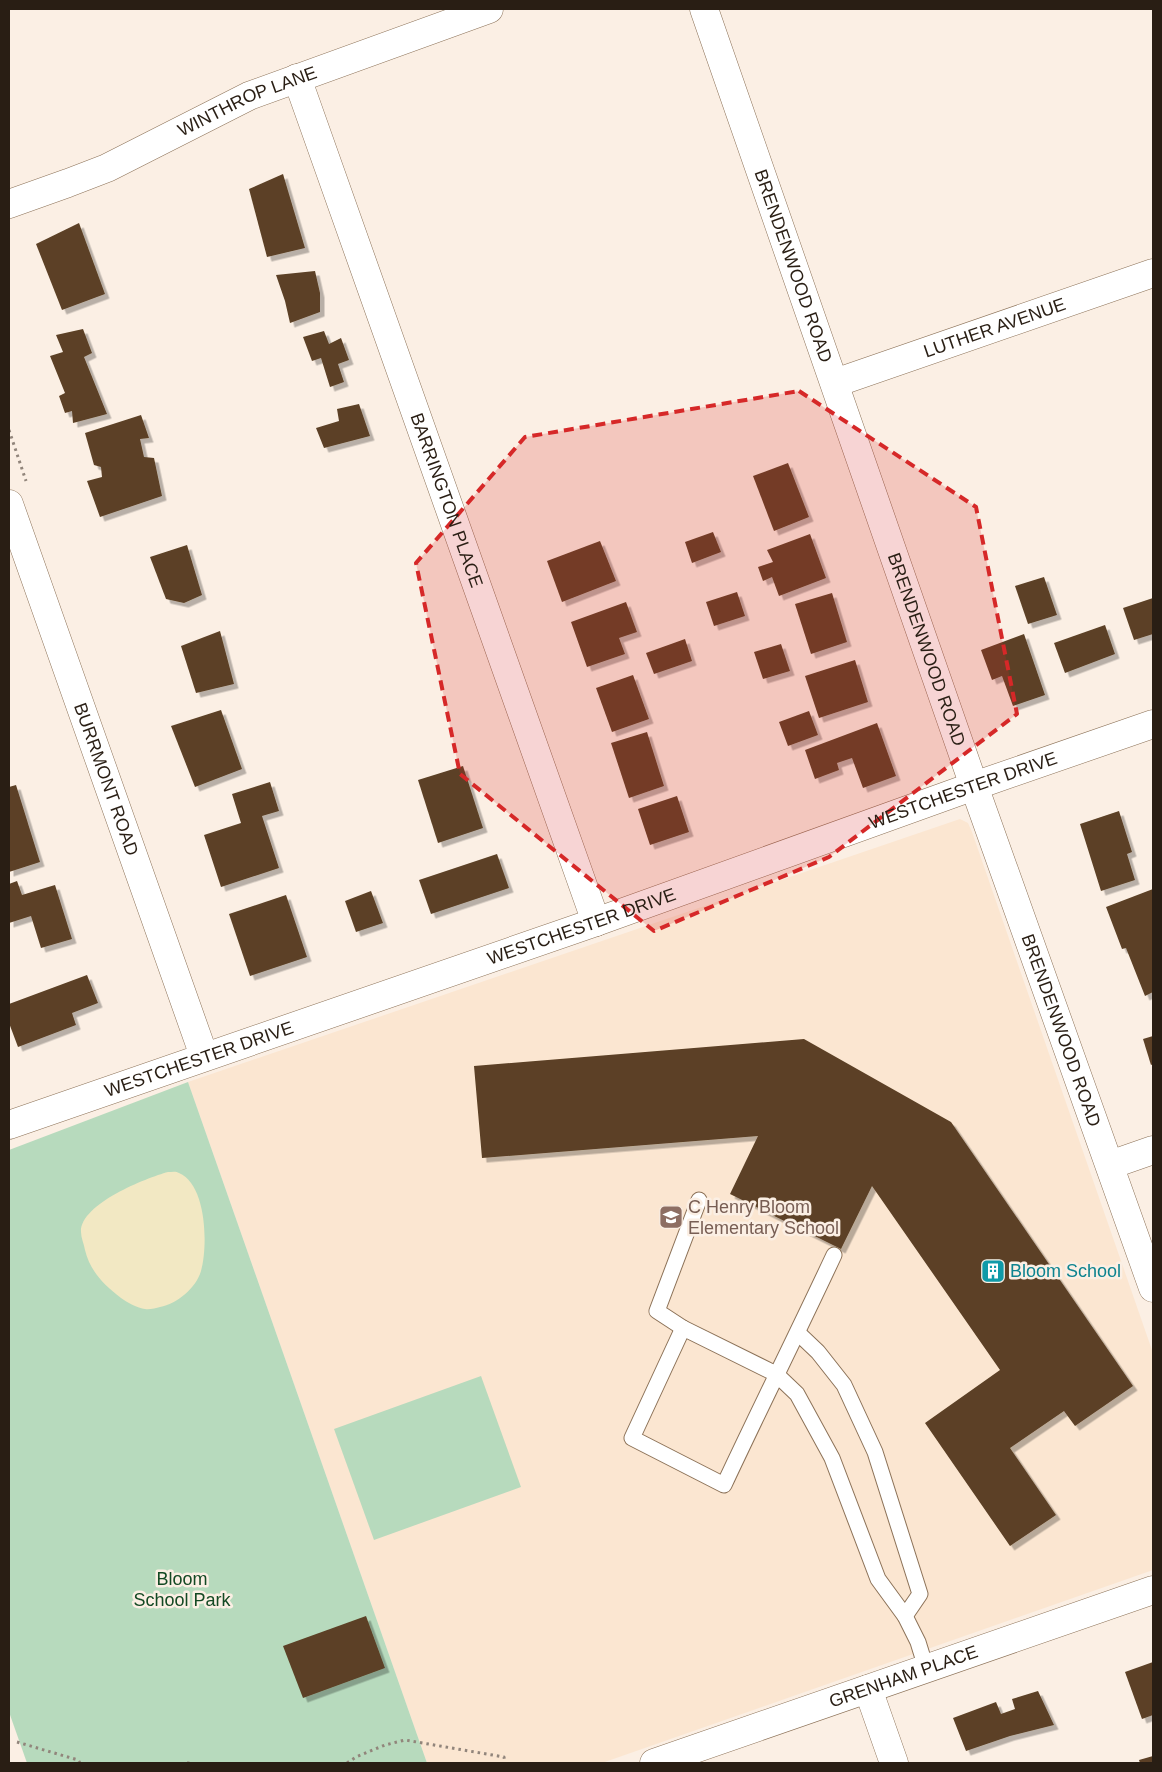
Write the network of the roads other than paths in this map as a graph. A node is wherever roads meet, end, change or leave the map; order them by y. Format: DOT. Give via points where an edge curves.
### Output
graph roads {
  1 [pos="489,9"];
  2 [pos="704,9"];
  3 [pos="297,78"];
  4 [pos="9,204"];
  5 [pos="1153,274"];
  6 [pos="835,383"];
  7 [pos="9,504"];
  8 [pos="1153,724"];
  9 [pos="974,786"];
  10 [pos="596,922"];
  11 [pos="204,1056"];
  12 [pos="9,1125"];
  13 [pos="1153,1150"];
  14 [pos="1110,1165"];
  15 [pos="700,1200"];
  16 [pos="834,1255"];
  17 [pos="1153,1288"];
  18 [pos="683,1328"];
  19 [pos="798,1333"];
  20 [pos="776,1374"];
  21 [pos="1153,1590"];
  22 [pos="905,1616"];
  23 [pos="926,1668"];
  24 [pos="868,1689"];
  25 [pos="654,1763"];
  26 [pos="894,1763"];
  1 -- 3 [label="street, WINTHROP LANE"];
  2 -- 6 [label="street, BRENDENWOOD ROAD"];
  3 -- 4 [label="street, WINTHROP LANE" via="249,96 107,168"];
  3 -- 10 [label="street, BARRINGTON PLACE"];
  5 -- 6 [label="street, LUTHER AVENUE"];
  6 -- 9 [label="street, BRENDENWOOD ROAD"];
  7 -- 11 [label="street, BURRMONT ROAD"];
  8 -- 9 [label="street, WESTCHESTER DRIVE"];
  9 -- 10 [label="street, WESTCHESTER DRIVE"];
  9 -- 14 [label="street, BRENDENWOOD ROAD"];
  10 -- 11 [label="street, WESTCHESTER DRIVE"];
  11 -- 12 [label="street, WESTCHESTER DRIVE"];
  13 -- 14 [label="street"];
  14 -- 17 [label="street, BRENDENWOOD ROAD"];
  15 -- 18 [label="lane" via="657,1311"];
  16 -- 19 [label="lane"];
  18 -- 20 [label="lane"];
  18 -- 20 [label="lane" via="632,1438 724,1485"];
  19 -- 20 [label="lane"];
  19 -- 22 [label="lane" via="844,1385 875,1452 920,1594"];
  20 -- 22 [label="lane" via="797,1394 832,1458 878,1580"];
  21 -- 23 [label="street, GRENHAM PLACE"];
  22 -- 23 [label="lane"];
  23 -- 24 [label="street, GRENHAM PLACE"];
  24 -- 25 [label="street, GRENHAM PLACE"];
  24 -- 26 [label="street"];
}
